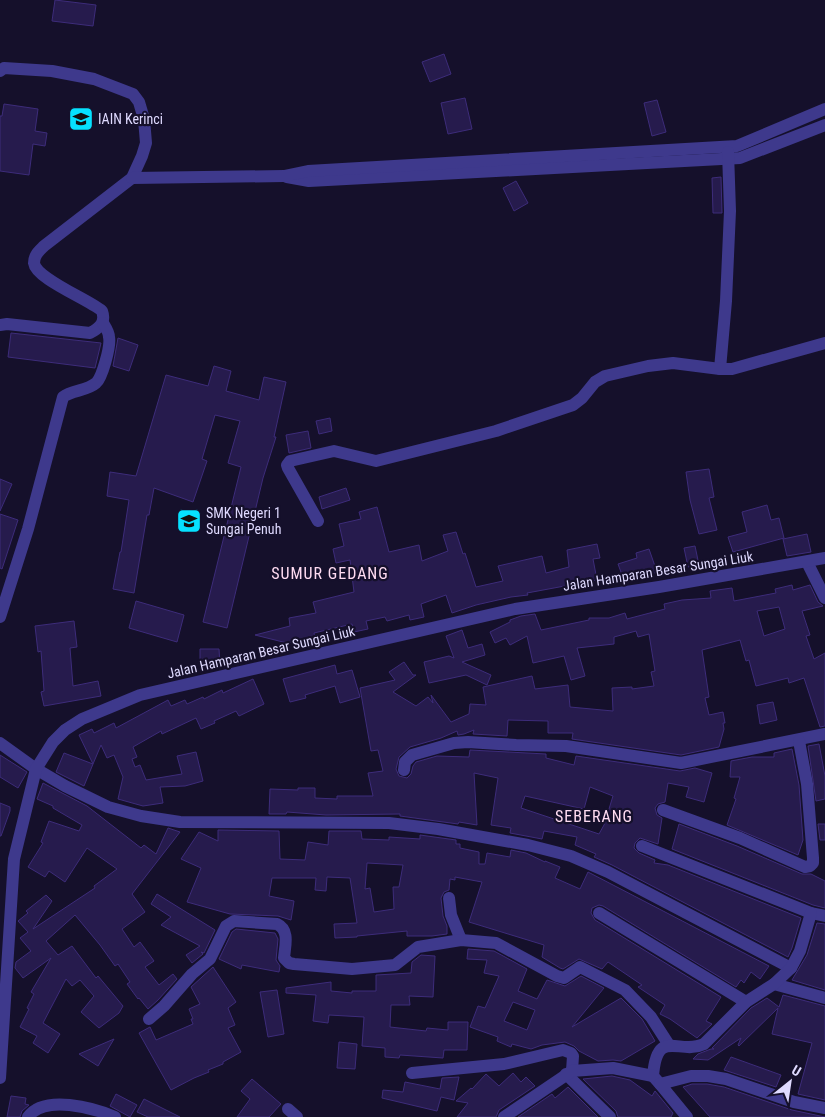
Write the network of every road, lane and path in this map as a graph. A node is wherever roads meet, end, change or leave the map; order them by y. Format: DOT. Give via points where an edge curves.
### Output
graph roads {
  1 [pos="0,71"];
  2 [pos="825,109"];
  3 [pos="825,125"];
  4 [pos="728,153"];
  5 [pos="132,178"];
  6 [pos="103,323"];
  7 [pos="0,325"];
  8 [pos="825,343"];
  9 [pos="720,369"];
  10 [pos="318,521"];
  11 [pos="825,558"];
  12 [pos="807,562"];
  13 [pos="825,598"];
  14 [pos="0,617"];
  15 [pos="825,734"];
  16 [pos="799,741"];
  17 [pos="0,743"];
  18 [pos="36,770"];
  19 [pos="404,770"];
  20 [pos="663,810"];
  21 [pos="642,846"];
  22 [pos="450,898"];
  23 [pos="599,913"];
  24 [pos="811,913"];
  25 [pos="825,916"];
  26 [pos="461,940"];
  27 [pos="791,968"];
  28 [pos="774,984"];
  29 [pos="825,998"];
  30 [pos="746,1002"];
  31 [pos="149,1019"];
  32 [pos="669,1045"];
  33 [pos="571,1067"];
  34 [pos="412,1073"];
  35 [pos="0,1074"];
  36 [pos="0,1078"];
  37 [pos="657,1080"];
  38 [pos="825,1108"];
  39 [pos="28,1117"];
  40 [pos="115,1117"];
  41 [pos="504,1117"];
  42 [pos="610,1117"];
  43 [pos="686,1117"];
  1 -- 5 [label="street" via="4,68 52,71 94,79 133,94 140,102 146,143"];
  2 -- 4 [label="street" via="737,146"];
  3 -- 4 [label="street" via="740,158"];
  4 -- 5 [label="street" via="308,171 284,176"];
  4 -- 9 [label="street" via="730,211"];
  5 -- 6 [label="street" via="44,246 34,259 34,265 48,279 102,310"];
  6 -- 7 [label="street" via="90,333"];
  6 -- 14 [label="street" via="110,343 100,377 94,385 63,397 28,529"];
  8 -- 9 [label="street" via="732,369"];
  9 -- 10 [label="street" via="673,363 648,366 605,376 573,405 496,431 376,461 334,451 290,462 288,468"];
  11 -- 12 [label="street, Jalan Hamparan Besar Sungai Liuk"];
  12 -- 13 [label="street"];
  12 -- 18 [label="street, Jalan Hamparan Besar Sungai Liuk" via="515,609 140,695 64,730"];
  15 -- 16 [label="street"];
  16 -- 19 [label="street" via="681,763 566,746 454,743 412,755 405,762"];
  16 -- 20 [label="street" via="814,858 810,866"];
  17 -- 18 [label="street"];
  18 -- 27 [label="street" via="108,807 180,822 389,823 528,844 571,856 608,872"];
  18 -- 35 [label="street, Jalan Hamparan Besar Sungai Liuk" via="14,859"];
  21 -- 24 [label="street"];
  22 -- 26 [label="street" via="451,915"];
  23 -- 30 [label="street"];
  24 -- 25 [label="street"];
  24 -- 27 [label="street" via="800,951"];
  26 -- 31 [label="street" via="418,947 394,965 352,969 289,963 284,958 286,933 282,926 234,921 226,926 210,959"];
  26 -- 32 [label="street" via="496,944 564,978 580,968 625,990 651,1017"];
  27 -- 28 [label="street"];
  28 -- 29 [label="street"];
  28 -- 30 [label="street"];
  30 -- 32 [label="street" via="704,1044 698,1047"];
  32 -- 37 [label="street" via="656,1057"];
  33 -- 34 [label="street" via="568,1051 563,1050 504,1064"];
  33 -- 37 [label="street" via="613,1068"];
  33 -- 41 [label="street"];
  33 -- 42 [label="street"];
  35 -- 36 [label="street, Jalan Hamparan Besar Sungai Liuk"];
  37 -- 38 [label="street" via="708,1076"];
  37 -- 43 [label="street"];
  39 -- 40 [label="street" via="38,1108 69,1105"];
}
